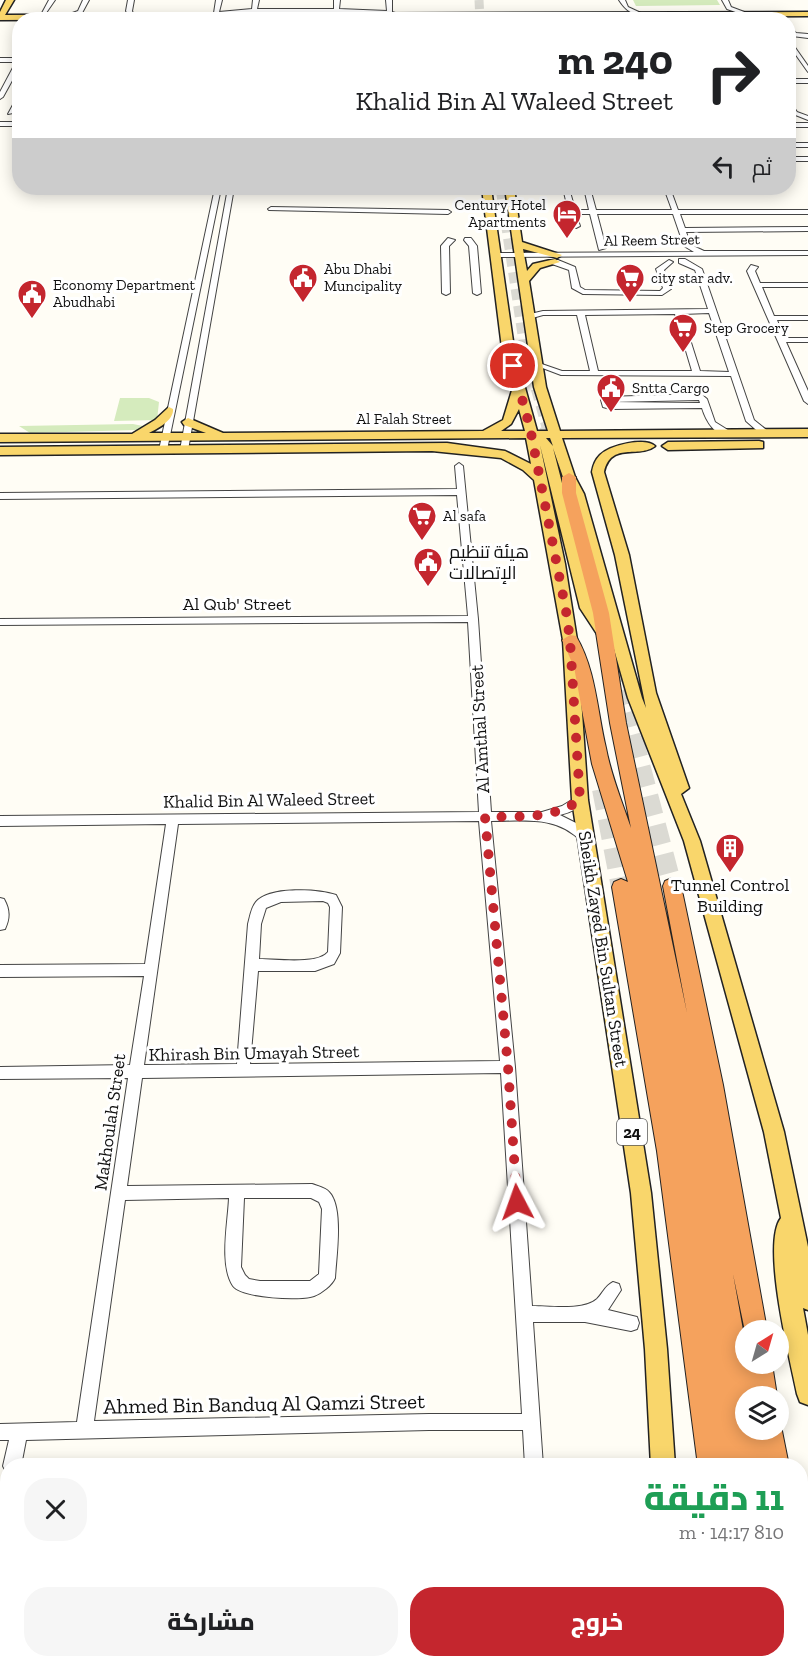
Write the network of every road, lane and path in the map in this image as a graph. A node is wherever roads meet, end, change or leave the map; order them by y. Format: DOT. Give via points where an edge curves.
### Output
graph roads {
  1 [pos="10,0"];
  2 [pos="52,0"];
  3 [pos="256,0"];
  4 [pos="337,0"];
  5 [pos="389,0"];
  6 [pos="622,0"];
  7 [pos="725,0"];
  8 [pos="626,8"];
  9 [pos="729,8"];
  10 [pos="6,9"];
  11 [pos="44,12"];
  12 [pos="254,12"];
  13 [pos="336,12"];
  14 [pos="390,12"];
  15 [pos="455,12"];
  16 [pos="465,12"];
  17 [pos="622,12"];
  18 [pos="634,12"];
  19 [pos="723,12"];
  20 [pos="737,12"];
  21 [pos="12,15"];
  22 [pos="0,18"];
  23 [pos="796,50"];
  24 [pos="808,70"];
  25 [pos="12,75"];
  26 [pos="10,79"];
  27 [pos="0,97"];
  28 [pos="12,111"];
  29 [pos="2,113"];
  30 [pos="10,113"];
  31 [pos="12,117"];
  32 [pos="216,195"];
  33 [pos="230,195"];
  34 [pos="487,195"];
  35 [pos="510,195"];
  36 [pos="568,195"];
  37 [pos="589,195"];
  38 [pos="669,195"];
  39 [pos="271,209"];
  40 [pos="448,212"];
  41 [pos="572,212"];
  42 [pos="593,212"];
  43 [pos="675,212"];
  44 [pos="808,212"];
  45 [pos="576,226"];
  46 [pos="808,229"];
  47 [pos="682,230"];
  48 [pos="451,240"];
  49 [pos="468,240"];
  50 [pos="518,244"];
  51 [pos="688,246"];
  52 [pos="602,248"];
  53 [pos="808,253"];
  54 [pos="614,254"];
  55 [pos="676,254"];
  56 [pos="595,255"];
  57 [pos="709,257"];
  58 [pos="496,259"];
  59 [pos="521,259"];
  60 [pos="556,259"];
  61 [pos="682,261"];
  62 [pos="808,261"];
  63 [pos="669,262"];
  64 [pos="754,267"];
  65 [pos="698,269"];
  66 [pos="525,279"];
  67 [pos="757,285"];
  68 [pos="808,285"];
  69 [pos="446,293"];
  70 [pos="477,293"];
  71 [pos="712,311"];
  72 [pos="580,312"];
  73 [pos="678,312"];
  74 [pos="530,317"];
  75 [pos="772,318"];
  76 [pos="808,318"];
  77 [pos="782,340"];
  78 [pos="808,340"];
  79 [pos="536,364"];
  80 [pos="178,370"];
  81 [pos="198,373"];
  82 [pos="595,374"];
  83 [pos="697,374"];
  84 [pos="734,374"];
  85 [pos="797,375"];
  86 [pos="808,375"];
  87 [pos="517,384"];
  88 [pos="540,387"];
  89 [pos="807,397"];
  90 [pos="705,405"];
  91 [pos="170,411"];
  92 [pos="750,421"];
  93 [pos="189,422"];
  94 [pos="711,423"];
  95 [pos="702,434"];
  96 [pos="728,434"];
  97 [pos="746,434"];
  98 [pos="766,434"];
  99 [pos="808,434"];
  100 [pos="446,435"];
  101 [pos="132,437"];
  102 [pos="165,437"];
  103 [pos="236,437"];
  104 [pos="0,438"];
  105 [pos="532,441"];
  106 [pos="647,441"];
  107 [pos="185,443"];
  108 [pos="554,443"];
  109 [pos="808,444"];
  110 [pos="415,447"];
  111 [pos="163,450"];
  112 [pos="0,451"];
  113 [pos="459,466"];
  114 [pos="569,477"];
  115 [pos="538,478"];
  116 [pos="462,492"];
  117 [pos="0,496"];
  118 [pos="473,619"];
  119 [pos="0,622"];
  120 [pos="604,634"];
  121 [pos="570,640"];
  122 [pos="580,800"];
  123 [pos="538,816"];
  124 [pos="485,817"];
  125 [pos="173,819"];
  126 [pos="0,821"];
  127 [pos="586,839"];
  128 [pos="692,841"];
  129 [pos="672,886"];
  130 [pos="621,887"];
  131 [pos="0,903"];
  132 [pos="0,925"];
  133 [pos="252,965"];
  134 [pos="151,970"];
  135 [pos="0,971"];
  136 [pos="508,1067"];
  137 [pos="243,1069"];
  138 [pos="0,1073"];
  139 [pos="136,1073"];
  140 [pos="237,1191"];
  141 [pos="120,1193"];
  142 [pos="788,1202"];
  143 [pos="613,1290"];
  144 [pos="808,1299"];
  145 [pos="524,1314"];
  146 [pos="585,1314"];
  147 [pos="753,1320"];
  148 [pos="631,1323"];
  149 [pos="739,1386"];
  150 [pos="808,1394"];
  151 [pos="530,1422"];
  152 [pos="84,1431"];
  153 [pos="0,1432"];
  154 [pos="19,1432"];
  155 [pos="748,1440"];
  156 [pos="772,1440"];
  157 [pos="14,1458"];
  158 [pos="533,1458"];
  159 [pos="663,1458"];
  160 [pos="710,1458"];
  161 [pos="733,1458"];
  162 [pos="751,1458"];
  163 [pos="775,1458"];
  1 -- 10 [label="main road"];
  2 -- 11 [label="street"];
  3 -- 12 [label="street"];
  4 -- 13 [label="street"];
  5 -- 14 [label="street"];
  6 -- 8 [label="street"];
  7 -- 9 [label="street"];
  8 -- 17 [label="street"];
  8 -- 18 [label="street"];
  9 -- 19 [label="street"];
  9 -- 20 [label="street"];
  10 -- 21 [label="main road"];
  10 -- 22 [label="main road"];
  12 -- 13 [label="street"];
  13 -- 14 [label="street"];
  15 -- 16 [label="main road" via="465,4"];
  23 -- 24 [label="street"];
  25 -- 26 [label="street"];
  26 -- 27 [label="street"];
  28 -- 30 [label="street"];
  29 -- 30 [label="street"];
  30 -- 31 [label="street"];
  32 -- 80 [label="street"];
  33 -- 81 [label="street"];
  34 -- 58 [label="main road, Sheikh Zayed Bin Sultan Street / 24"];
  35 -- 50 [label="main road"];
  36 -- 41 [label="street"];
  37 -- 42 [label="street"];
  38 -- 43 [label="street"];
  39 -- 40 [label="street"];
  41 -- 42 [label="street"];
  41 -- 45 [label="street"];
  42 -- 43 [label="street"];
  42 -- 52 [label="street"];
  43 -- 44 [label="street"];
  43 -- 47 [label="street"];
  46 -- 47 [label="street"];
  47 -- 51 [label="street"];
  48 -- 69 [label="street" via="445,246"];
  49 -- 70 [label="street" via="473,246"];
  50 -- 59 [label="main road"];
  50 -- 60 [label="main road"];
  51 -- 55 [label="street"];
  51 -- 57 [label="street"];
  52 -- 54 [label="street"];
  52 -- 56 [label="street"];
  53 -- 57 [label="street, Al Reem Street"];
  54 -- 55 [label="street, Al Reem Street"];
  54 -- 56 [label="street, Al Reem Street"];
  55 -- 57 [label="street, Al Reem Street"];
  56 -- 60 [label="street, Al Reem Street"];
  57 -- 61 [label="street, Al Reem Street"];
  57 -- 62 [label="street, Al Reem Street"];
  57 -- 65 [label="street"];
  58 -- 59 [label="street, Al Reem Street"];
  58 -- 87 [label="main road, Sheikh Zayed Bin Sultan Street / 24"];
  59 -- 60 [label="street, Al Reem Street"];
  59 -- 66 [label="main road"];
  60 -- 63 [label="street, Al Reem Street"];
  60 -- 63 [label="street" via="572,269 576,288 583,292 662,293 667,289 660,268"];
  60 -- 66 [label="main road" via="537,266"];
  61 -- 63 [label="street, Al Reem Street"];
  61 -- 65 [label="street"];
  64 -- 67 [label="street" via="751,271"];
  65 -- 71 [label="street"];
  66 -- 74 [label="main road"];
  67 -- 68 [label="street"];
  67 -- 75 [label="street"];
  71 -- 73 [label="street"];
  71 -- 84 [label="street"];
  72 -- 73 [label="street"];
  72 -- 74 [label="street"];
  72 -- 82 [label="street"];
  73 -- 83 [label="street"];
  74 -- 79 [label="main road"];
  75 -- 76 [label="street"];
  75 -- 77 [label="street"];
  77 -- 78 [label="street"];
  77 -- 85 [label="street"];
  79 -- 82 [label="street" via="553,372"];
  79 -- 88 [label="main road"];
  80 -- 81 [label="street" via="185,375"];
  80 -- 91 [label="street"];
  81 -- 93 [label="street"];
  82 -- 83 [label="street"];
  83 -- 84 [label="street"];
  84 -- 92 [label="street"];
  85 -- 86 [label="street"];
  85 -- 89 [label="street"];
  87 -- 100 [label="main road" via="512,418 506,426"];
  87 -- 105 [label="main road, Sheikh Zayed Bin Sultan Street / 24"];
  88 -- 106 [label="main road" via="555,417 564,424"];
  88 -- 108 [label="main road"];
  90 -- 90 [label="street" via="698,396 605,400 610,406"];
  90 -- 94 [label="street"];
  91 -- 101 [label="main road" via="154,427"];
  91 -- 102 [label="street"];
  92 -- 97 [label="street"];
  92 -- 98 [label="street"];
  93 -- 103 [label="main road"];
  93 -- 107 [label="street"];
  94 -- 95 [label="street"];
  94 -- 96 [label="street"];
  95 -- 96 [label="main road, Al Falah Street"];
  95 -- 106 [label="main road, Al Falah Street"];
  96 -- 97 [label="main road, Al Falah Street"];
  97 -- 98 [label="main road, Al Falah Street"];
  98 -- 99 [label="main road, Al Falah Street"];
  100 -- 103 [label="main road, Al Falah Street"];
  100 -- 105 [label="main road, Al Falah Street"];
  101 -- 102 [label="main road, Al Falah Street"];
  101 -- 104 [label="main road, Al Falah Street"];
  102 -- 107 [label="main road, Al Falah Street"];
  102 -- 111 [label="street"];
  103 -- 107 [label="main road, Al Falah Street"];
  105 -- 108 [label="main road, Al Falah Street"];
  105 -- 110 [label="main road, Al Falah Street"];
  105 -- 115 [label="main road, Sheikh Zayed Bin Sultan Street / 24"];
  106 -- 108 [label="main road, Al Falah Street"];
  106 -- 109 [label="main road, Al Falah Street"];
  106 -- 128 [label="main road" via="612,452 602,459 597,472 621,549 649,693 680,786"];
  107 -- 110 [label="main road, Al Falah Street"];
  107 -- 111 [label="main road, Al Falah Street"];
  108 -- 114 [label="main road"];
  108 -- 120 [label="main road" via="587,608"];
  110 -- 115 [label="main road" via="508,455 528,466"];
  111 -- 112 [label="main road, Al Falah Street"];
  113 -- 116 [label="street, Al Amthal Street"];
  114 -- 120 [label="highway" via="569,493"];
  114 -- 128 [label="main road" via="578,494 635,698"];
  115 -- 121 [label="main road, Sheikh Zayed Bin Sultan Street / 24"];
  116 -- 117 [label="street"];
  116 -- 118 [label="street, Al Amthal Street"];
  118 -- 119 [label="street, Al Qub' Street"];
  118 -- 124 [label="street, Al Amthal Street"];
  120 -- 149 [label="highway" via="616,712 690,1075"];
  121 -- 122 [label="main road, Sheikh Zayed Bin Sultan Street / 24"];
  121 -- 161 [label="highway" via="581,659 601,764 637,882 702,1236"];
  122 -- 123 [label="street, Khalid Bin Al Waleed Street" via="557,812"];
  122 -- 127 [label="main road, Sheikh Zayed Bin Sultan Street / 24"];
  123 -- 124 [label="street, Khalid Bin Al Waleed Street"];
  123 -- 127 [label="street, Khalid Bin Al Waleed Street" via="561,820"];
  124 -- 125 [label="street, Khalid Bin Al Waleed Street"];
  124 -- 136 [label="street, Al Amthal Street"];
  125 -- 126 [label="street, Khalid Bin Al Waleed Street"];
  125 -- 134 [label="street, Makhoulah Street"];
  127 -- 159 [label="main road, Sheikh Zayed Bin Sultan Street / 24" via="641,1193"];
  128 -- 142 [label="main road" via="774,1132"];
  129 -- 147 [label="highway"];
  130 -- 160 [label="highway, Sheikh Zayed Bin Sultan Street / 24" via="668,1151"];
  131 -- 132 [label="street"];
  133 -- 133 [label="street" via="256,909 263,900 323,896 335,903 333,953 329,960 315,965"];
  133 -- 137 [label="street"];
  134 -- 135 [label="street"];
  134 -- 139 [label="street, Makhoulah Street"];
  136 -- 137 [label="street, Khirash Bin Umayah Street"];
  136 -- 145 [label="street, Al Amthal Street"];
  137 -- 139 [label="street, Khirash Bin Umayah Street"];
  138 -- 139 [label="street, Khirash Bin Umayah Street"];
  139 -- 141 [label="street, Makhoulah Street"];
  140 -- 140 [label="street" via="312,1191 324,1197 330,1208 330,1225 329,1271 323,1283 312,1289 252,1289 239,1281 233,1267"];
  140 -- 141 [label="street"];
  141 -- 152 [label="street, Makhoulah Street"];
  142 -- 144 [label="main road"];
  142 -- 150 [label="main road" via="784,1267"];
  143 -- 146 [label="street" via="602,1305"];
  145 -- 146 [label="street"];
  145 -- 151 [label="street, Al Amthal Street"];
  146 -- 148 [label="street"];
  151 -- 152 [label="street, Ahmed Bin Banduq Al Qamzi Street"];
  151 -- 158 [label="street, Al Amthal Street"];
  152 -- 154 [label="street, Ahmed Bin Banduq Al Qamzi Street"];
  153 -- 154 [label="street, Ahmed Bin Banduq Al Qamzi Street"];
  154 -- 157 [label="street"];
  155 -- 162 [label="highway"];
  156 -- 163 [label="highway"];
}
